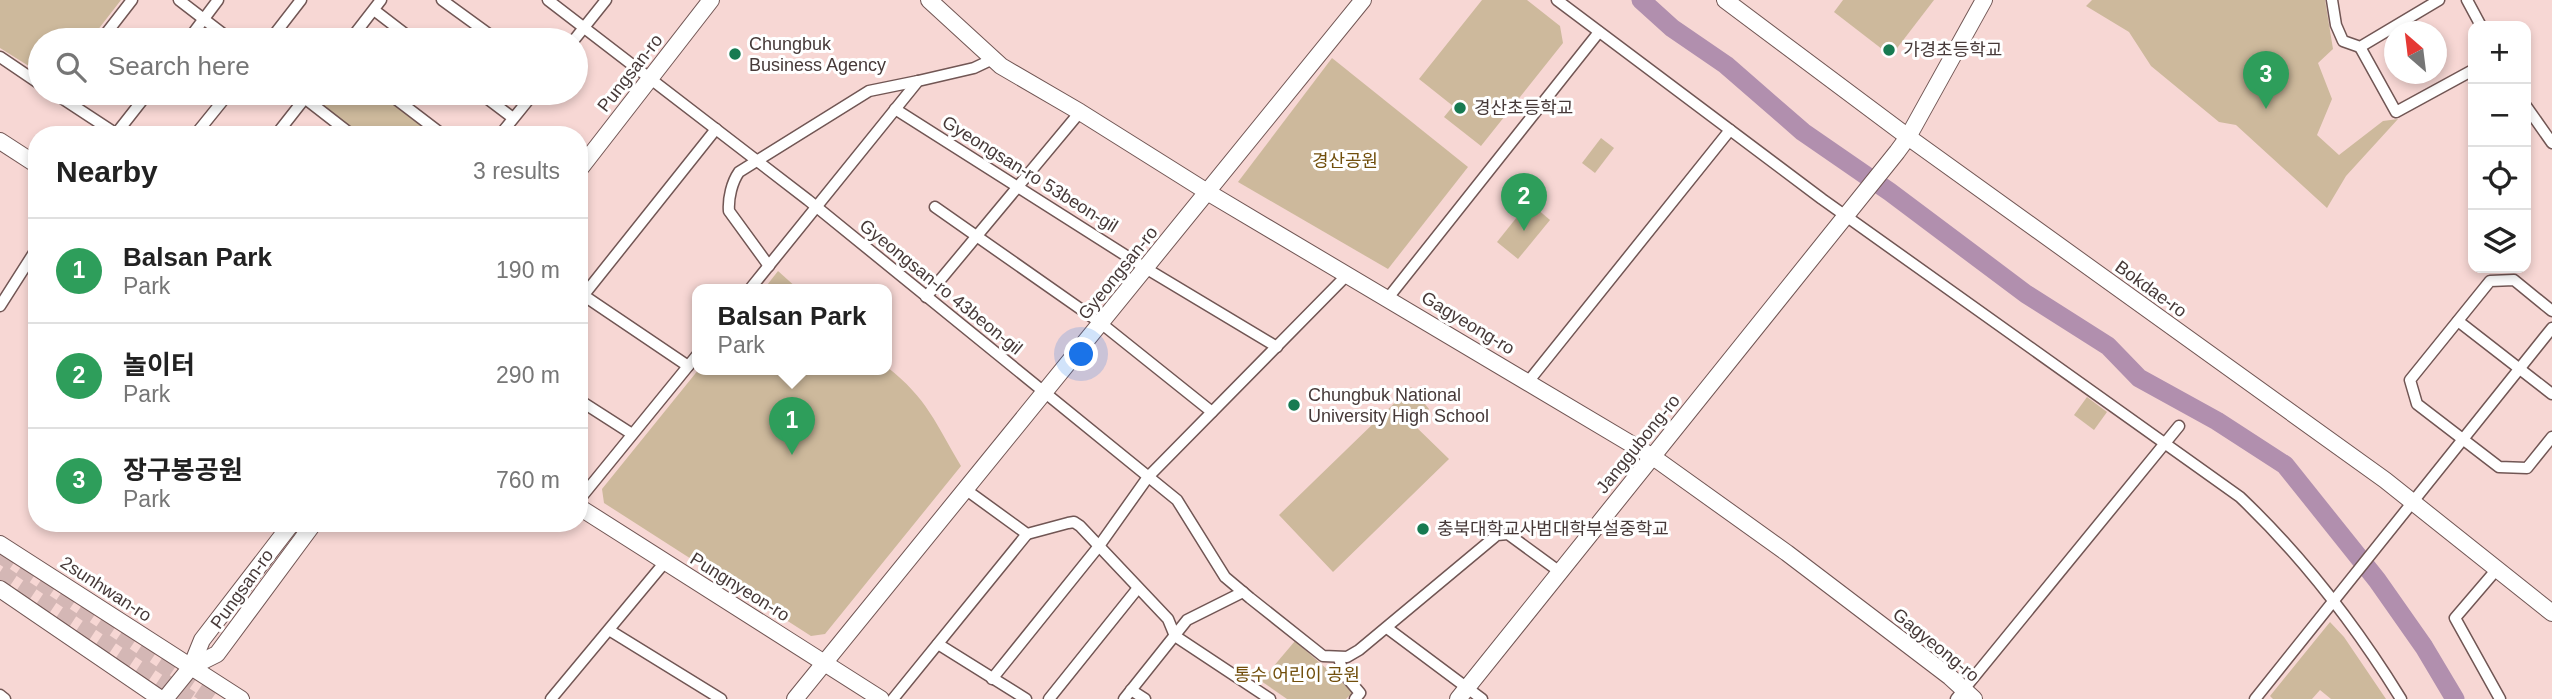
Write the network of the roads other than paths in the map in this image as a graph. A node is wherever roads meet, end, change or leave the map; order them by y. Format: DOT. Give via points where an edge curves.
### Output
graph roads {
  1 [pos="132,0"];
  2 [pos="179,0"];
  3 [pos="218,0"];
  4 [pos="301,0"];
  5 [pos="381,0"];
  6 [pos="442,0"];
  7 [pos="548,0"];
  8 [pos="606,0"];
  9 [pos="711,0"];
  10 [pos="929,0"];
  11 [pos="1363,0"];
  12 [pos="1558,0"];
  13 [pos="1725,0"];
  14 [pos="1984,0"];
  15 [pos="2332,0"];
  16 [pos="2440,0"];
  17 [pos="2467,0"];
  18 [pos="2426,4"];
  19 [pos="373,10"];
  20 [pos="204,19"];
  21 [pos="2478,21"];
  22 [pos="584,27"];
  23 [pos="110,28"];
  24 [pos="197,28"];
  25 [pos="216,28"];
  26 [pos="279,28"];
  27 [pos="359,28"];
  28 [pos="397,28"];
  29 [pos="481,28"];
  30 [pos="588,30"];
  31 [pos="1599,32"];
  32 [pos="2360,47"];
  33 [pos="0,57"];
  34 [pos="993,59"];
  35 [pos="2468,73"];
  36 [pos="28,76"];
  37 [pos="650,79"];
  38 [pos="918,81"];
  39 [pos="74,105"];
  40 [pos="139,105"];
  41 [pos="219,105"];
  42 [pos="296,105"];
  43 [pos="317,105"];
  44 [pos="404,105"];
  45 [pos="496,105"];
  46 [pos="524,105"];
  47 [pos="895,109"];
  48 [pos="1080,112"];
  49 [pos="2531,113"];
  50 [pos="513,118"];
  51 [pos="105,126"];
  52 [pos="123,126"];
  53 [pos="202,126"];
  54 [pos="282,126"];
  55 [pos="341,126"];
  56 [pos="431,126"];
  57 [pos="507,126"];
  58 [pos="716,129"];
  59 [pos="1730,130"];
  60 [pos="1909,137"];
  61 [pos="0,141"];
  62 [pos="2552,143"];
  63 [pos="588,158"];
  64 [pos="28,159"];
  65 [pos="757,161"];
  66 [pos="1018,187"];
  67 [pos="1209,193"];
  68 [pos="935,207"];
  69 [pos="815,208"];
  70 [pos="1848,215"];
  71 [pos="976,236"];
  72 [pos="28,262"];
  73 [pos="769,266"];
  74 [pos="1147,269"];
  75 [pos="1347,275"];
  76 [pos="754,284"];
  77 [pos="588,287"];
  78 [pos="926,297"];
  79 [pos="1388,298"];
  80 [pos="588,301"];
  81 [pos="0,306"];
  82 [pos="2552,311"];
  83 [pos="2458,321"];
  84 [pos="1102,324"];
  85 [pos="2552,328"];
  86 [pos="1277,347"];
  87 [pos="692,361"];
  88 [pos="688,366"];
  89 [pos="2519,369"];
  90 [pos="1528,382"];
  91 [pos="1044,393"];
  92 [pos="2552,394"];
  93 [pos="588,406"];
  94 [pos="1212,412"];
  95 [pos="2179,426"];
  96 [pos="632,434"];
  97 [pos="2552,437"];
  98 [pos="2462,438"];
  99 [pos="2164,444"];
  100 [pos="1653,457"];
  101 [pos="1149,477"];
  102 [pos="588,489"];
  103 [pos="965,489"];
  104 [pos="2412,501"];
  105 [pos="588,513"];
  106 [pos="285,532"];
  107 [pos="307,532"];
  108 [pos="1027,534"];
  109 [pos="0,544"];
  110 [pos="1099,546"];
  111 [pos="666,562"];
  112 [pos="2497,569"];
  113 [pos="1560,572"];
  114 [pos="1138,588"];
  115 [pos="1,590"];
  116 [pos="1243,592"];
  117 [pos="2333,601"];
  118 [pos="2552,613"];
  119 [pos="1387,628"];
  120 [pos="609,630"];
  121 [pos="1175,636"];
  122 [pos="937,644"];
  123 [pos="1339,658"];
  124 [pos="824,663"];
  125 [pos="191,667"];
  126 [pos="992,678"];
  127 [pos="1462,693"];
  128 [pos="0,695"];
  129 [pos="1127,695"];
  130 [pos="1357,696"];
  131 [pos="1964,696"];
  132 [pos="5,699"];
  133 [pos="163,699"];
  134 [pos="241,699"];
  135 [pos="552,699"];
  136 [pos="720,699"];
  137 [pos="795,699"];
  138 [pos="881,699"];
  139 [pos="893,699"];
  140 [pos="1026,699"];
  141 [pos="1049,699"];
  142 [pos="1145,699"];
  143 [pos="1269,699"];
  144 [pos="1482,699"];
  145 [pos="2255,699"];
  146 [pos="2401,699"];
  147 [pos="2500,699"];
  1 -- 23 [label="street"];
  2 -- 20 [label="street"];
  3 -- 20 [label="street"];
  4 -- 26 [label="street"];
  5 -- 19 [label="street"];
  6 -- 29 [label="street"];
  7 -- 22 [label="street, Gyeongsan-ro 43beon-gil"];
  8 -- 22 [label="street"];
  9 -- 37 [label="street, Pungsan-ro"];
  10 -- 34 [label="street, Gagyeong-ro"];
  11 -- 67 [label="street, Gyeongsan-ro"];
  12 -- 31 [label="street"];
  13 -- 60 [label="street, Bokdae-ro"];
  14 -- 60 [label="street"];
  15 -- 32 [label="street" via="2343,41"];
  16 -- 18 [label="street"];
  17 -- 21 [label="street"];
  18 -- 32 [label="street"];
  19 -- 27 [label="street"];
  19 -- 28 [label="street"];
  20 -- 24 [label="street"];
  20 -- 25 [label="street"];
  30 -- 37 [label="street, Gyeongsan-ro 43beon-gil"];
  31 -- 59 [label="street"];
  31 -- 79 [label="street"];
  32 -- 35 [label="street" via="2396,112"];
  33 -- 36 [label="street"];
  34 -- 38 [label="street"];
  34 -- 48 [label="street, Gagyeong-ro"];
  37 -- 58 [label="street, Gyeongsan-ro 43beon-gil"];
  37 -- 63 [label="street, Pungsan-ro"];
  38 -- 47 [label="street"];
  38 -- 65 [label="street" via="869,92"];
  39 -- 51 [label="street"];
  40 -- 52 [label="street"];
  41 -- 53 [label="street"];
  42 -- 54 [label="street"];
  43 -- 55 [label="street"];
  44 -- 56 [label="street"];
  45 -- 50 [label="street"];
  46 -- 50 [label="street"];
  47 -- 66 [label="street, Gyeongsan-ro 53beon-gil"];
  47 -- 69 [label="street"];
  48 -- 66 [label="street"];
  48 -- 67 [label="street, Gagyeong-ro"];
  49 -- 62 [label="street"];
  50 -- 57 [label="street"];
  58 -- 65 [label="street, Gyeongsan-ro 43beon-gil"];
  58 -- 77 [label="street"];
  59 -- 70 [label="street"];
  59 -- 90 [label="street"];
  60 -- 70 [label="street, Janggubong-ro"];
  60 -- 104 [label="street, Bokdae-ro"];
  61 -- 64 [label="street"];
  65 -- 69 [label="street, Gyeongsan-ro 43beon-gil"];
  65 -- 73 [label="street" via="734,178 728,204"];
  66 -- 71 [label="street"];
  66 -- 74 [label="street, Gyeongsan-ro 53beon-gil"];
  67 -- 74 [label="street, Gyeongsan-ro"];
  67 -- 75 [label="street, Gagyeong-ro"];
  68 -- 71 [label="street"];
  69 -- 73 [label="street"];
  69 -- 78 [label="street, Gyeongsan-ro 43beon-gil"];
  70 -- 99 [label="street"];
  70 -- 100 [label="street, Janggubong-ro"];
  71 -- 78 [label="street"];
  71 -- 84 [label="street"];
  72 -- 81 [label="street"];
  73 -- 76 [label="street"];
  74 -- 84 [label="street, Gyeongsan-ro"];
  74 -- 86 [label="street, Gyeongsan-ro 53beon-gil"];
  75 -- 79 [label="street, Gagyeong-ro"];
  75 -- 86 [label="street"];
  78 -- 91 [label="street, Gyeongsan-ro 43beon-gil"];
  79 -- 90 [label="street, Gagyeong-ro"];
  80 -- 88 [label="street"];
  82 -- 83 [label="street" via="2514,280 2490,281"];
  83 -- 89 [label="street"];
  83 -- 98 [label="street" via="2410,380 2417,404"];
  84 -- 91 [label="street, Gyeongsan-ro"];
  84 -- 94 [label="street"];
  85 -- 89 [label="street"];
  86 -- 94 [label="street"];
  87 -- 88 [label="street"];
  88 -- 96 [label="street"];
  89 -- 92 [label="street"];
  89 -- 98 [label="street"];
  90 -- 100 [label="street, Gagyeong-ro"];
  91 -- 101 [label="street, Gyeongsan-ro 43beon-gil"];
  91 -- 103 [label="street, Gyeongsan-ro"];
  93 -- 96 [label="street"];
  94 -- 101 [label="street"];
  95 -- 99 [label="street"];
  96 -- 102 [label="street"];
  97 -- 98 [label="street" via="2527,468 2499,467"];
  98 -- 104 [label="street"];
  99 -- 117 [label="street" via="2240,497"];
  99 -- 131 [label="street"];
  100 -- 113 [label="street, Janggubong-ro"];
  100 -- 131 [label="street, Gagyeong-ro" via="1787,553"];
  101 -- 110 [label="street"];
  101 -- 116 [label="street, Gyeongsan-ro 43beon-gil" via="1177,500 1225,577"];
  103 -- 108 [label="street"];
  103 -- 124 [label="street, Gyeongsan-ro"];
  104 -- 112 [label="street, Bokdae-ro"];
  104 -- 117 [label="street"];
  105 -- 111 [label="street, Pungnyeon-ro"];
  106 -- 125 [label="street, Pungsan-ro" via="202,640"];
  107 -- 125 [label="street, Pungsan-ro" via="217,654"];
  108 -- 110 [label="street" via="1074,522"];
  108 -- 122 [label="street"];
  109 -- 125 [label="street, 2sunhwan-ro"];
  110 -- 114 [label="street"];
  110 -- 126 [label="street"];
  111 -- 120 [label="street"];
  111 -- 124 [label="street, Pungnyeon-ro"];
  112 -- 118 [label="street, Bokdae-ro"];
  112 -- 147 [label="street" via="2455,618"];
  113 -- 119 [label="street" via="1508,534 1497,535"];
  113 -- 127 [label="street, Janggubong-ro"];
  114 -- 121 [label="street" via="1168,619"];
  114 -- 141 [label="street"];
  115 -- 133 [label="street"];
  116 -- 121 [label="street" via="1187,620"];
  116 -- 123 [label="street, Gyeongsan-ro 43beon-gil" via="1323,656"];
  117 -- 145 [label="street"];
  117 -- 146 [label="street"];
  119 -- 123 [label="street" via="1359,650"];
  119 -- 127 [label="street"];
  120 -- 135 [label="street"];
  120 -- 136 [label="street"];
  121 -- 129 [label="street"];
  121 -- 143 [label="street"];
  122 -- 126 [label="street"];
  122 -- 139 [label="street"];
  123 -- 130 [label="street"];
  124 -- 137 [label="street, Gyeongsan-ro"];
  124 -- 138 [label="street, Pungnyeon-ro"];
  125 -- 133 [label="street, Pungsan-ro"];
  125 -- 134 [label="street, 2sunhwan-ro"];
  126 -- 140 [label="street"];
  127 -- 144 [label="street"];
  128 -- 132 [label="street"];
  129 -- 142 [label="street"];
}
